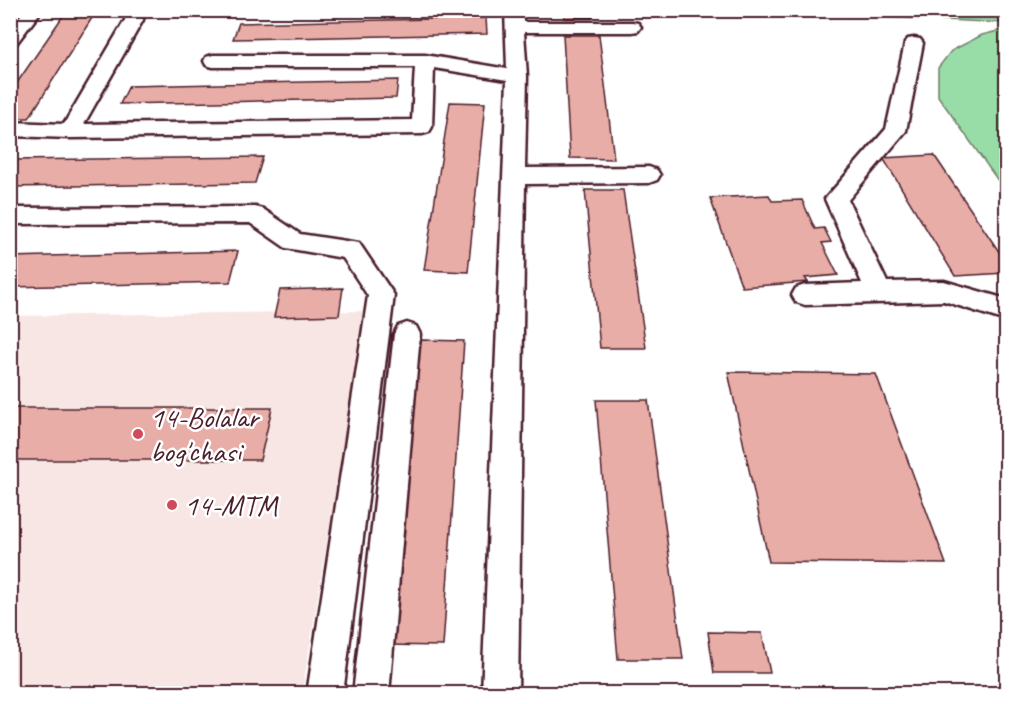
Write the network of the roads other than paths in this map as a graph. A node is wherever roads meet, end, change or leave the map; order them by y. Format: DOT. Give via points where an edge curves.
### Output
graph roads {
  1 [pos="34,10"];
  2 [pos="135,10"];
  3 [pos="515,19"];
  4 [pos="632,27"];
  5 [pos="10,40"];
  6 [pos="914,43"];
  7 [pos="213,61"];
  8 [pos="425,61"];
  9 [pos="517,76"];
  10 [pos="10,129"];
  11 [pos="70,131"];
  12 [pos="514,176"];
  13 [pos="649,176"];
  14 [pos="10,216"];
  15 [pos="879,292"];
  16 [pos="805,295"];
  17 [pos="1006,310"];
  18 [pos="407,334"];
  19 [pos="325,693"];
  20 [pos="371,693"];
  21 [pos="500,693"];
  1 -- 5 [label="street"];
  2 -- 11 [label="street" via="134,20"];
  3 -- 4 [label="street"];
  3 -- 9 [label="street"];
  6 -- 15 [label="street" via="896,130 836,199"];
  7 -- 8 [label="street"];
  8 -- 9 [label="street"];
  8 -- 11 [label="street" via="422,127"];
  9 -- 12 [label="street"];
  10 -- 11 [label="street"];
  12 -- 13 [label="street"];
  12 -- 21 [label="street"];
  14 -- 19 [label="street" via="255,215 294,242 350,250 381,295"];
  15 -- 16 [label="street"];
  15 -- 17 [label="street" via="944,291"];
  18 -- 20 [label="street"];
}
